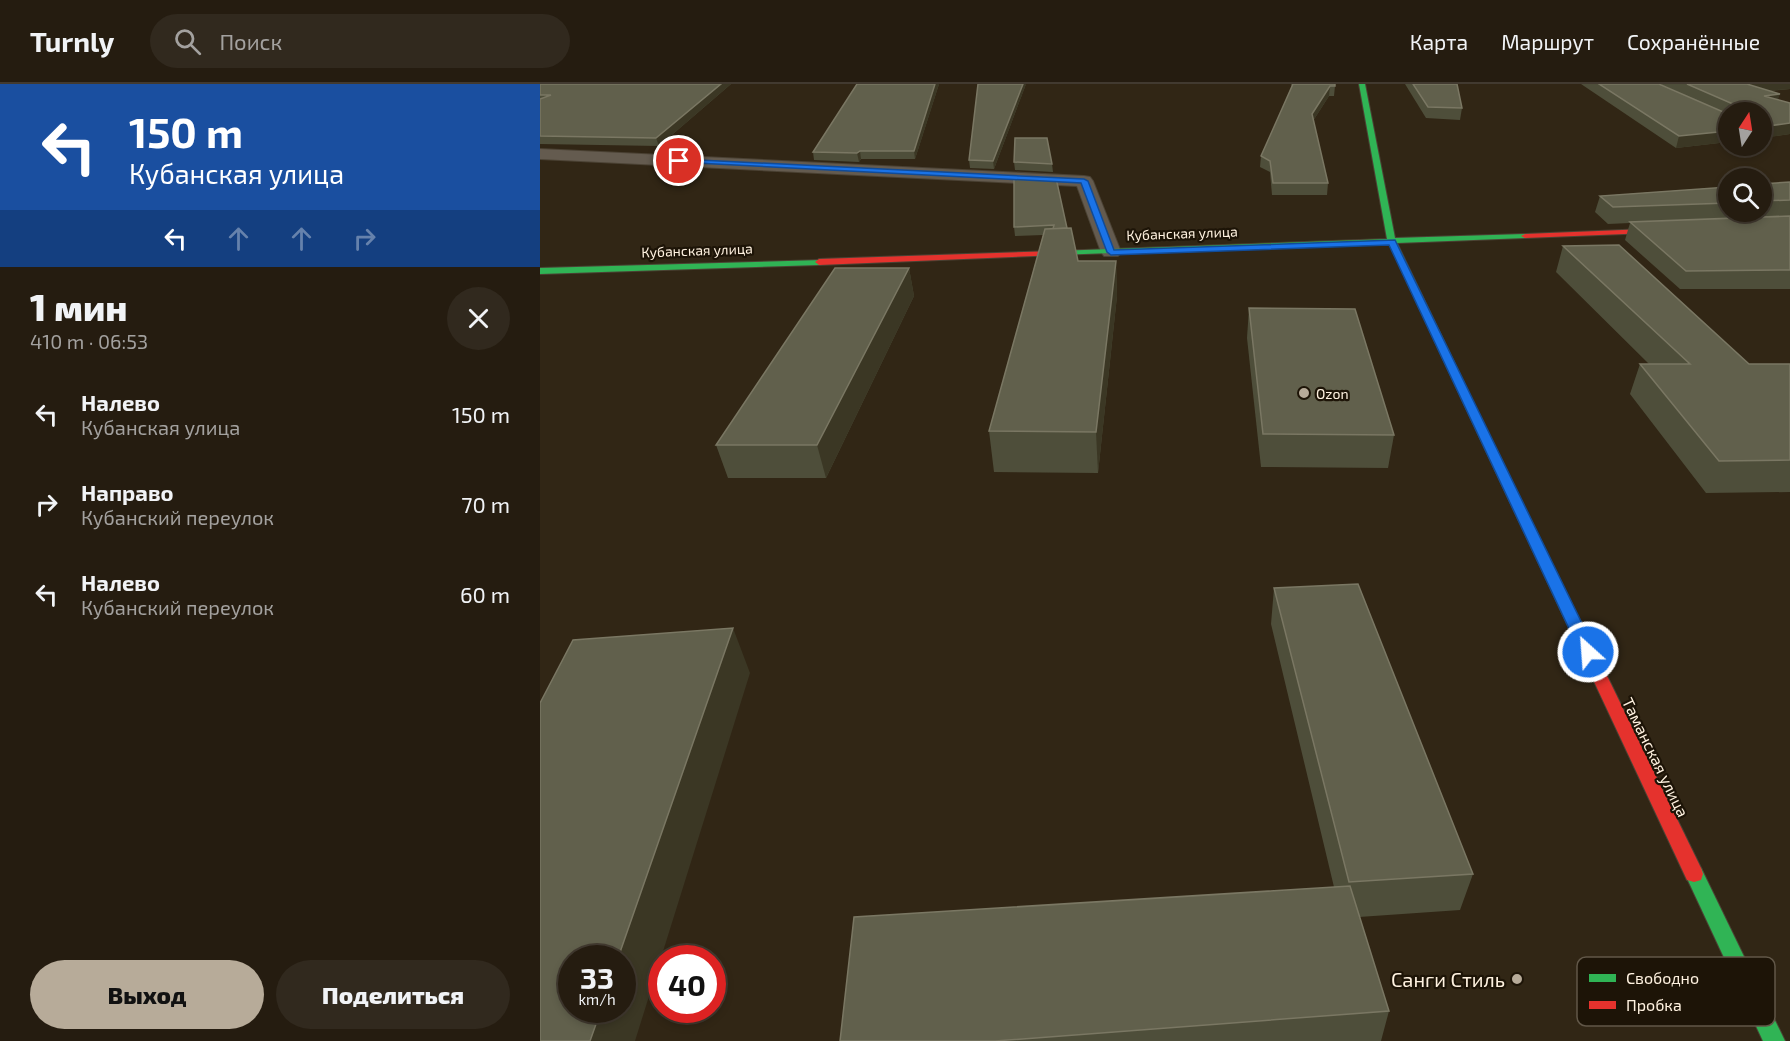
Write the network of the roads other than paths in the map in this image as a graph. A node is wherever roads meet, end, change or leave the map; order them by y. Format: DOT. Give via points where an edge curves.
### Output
graph roads {
  1 [pos="1362,84"];
  2 [pos="540,154"];
  3 [pos="1685,229"];
  4 [pos="1392,242"];
  5 [pos="1111,252"];
  6 [pos="540,271"];
  7 [pos="1734,957"];
  8 [pos="1767,1026"];
  9 [pos="1774,1041"];
  1 -- 4 [label="street, Таманская улица"];
  2 -- 5 [label="street" via="1084,181"];
  3 -- 4 [label="street, Кубанская улица"];
  4 -- 5 [label="street, Кубанская улица"];
  4 -- 7 [label="street, Таманская улица"];
  5 -- 6 [label="street, Кубанская улица"];
  8 -- 9 [label="street, Таманская улица"];
}
